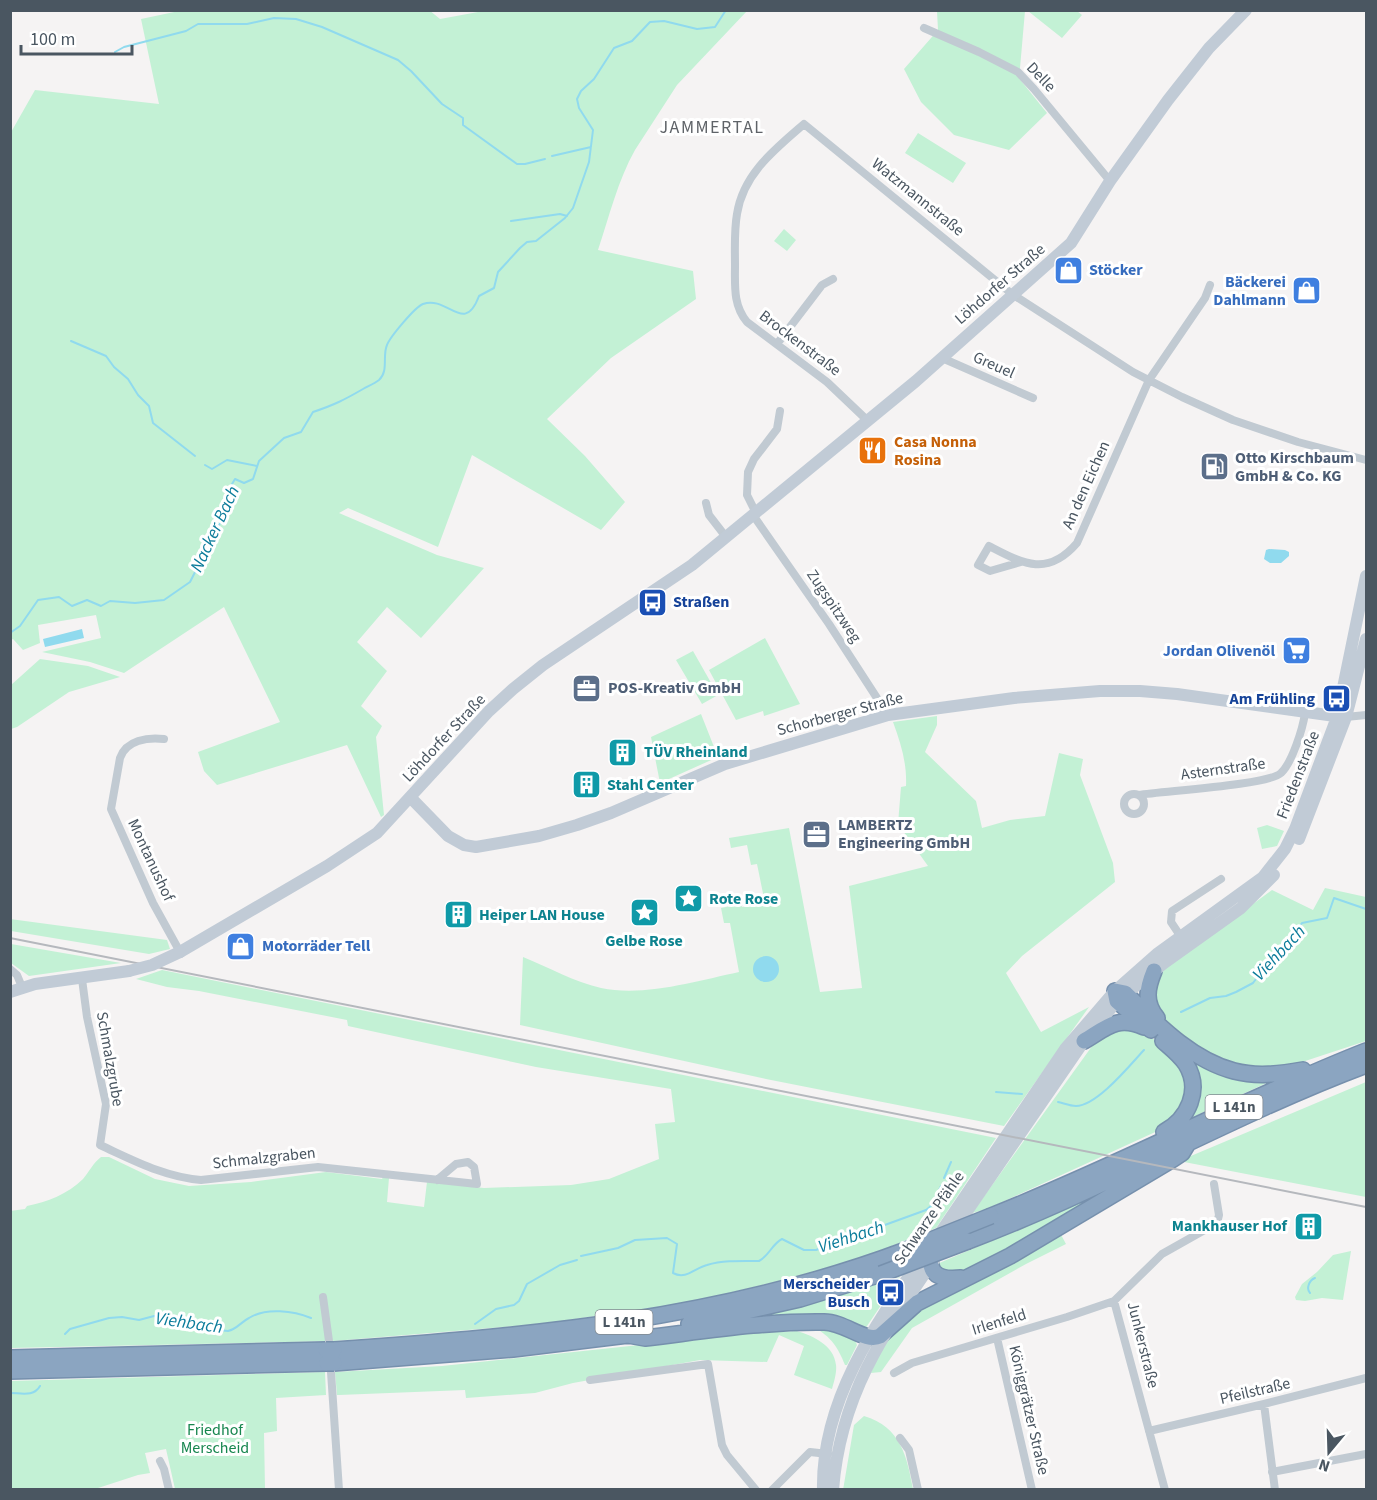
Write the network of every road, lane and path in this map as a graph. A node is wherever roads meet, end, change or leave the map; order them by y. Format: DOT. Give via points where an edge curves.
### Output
graph roads {
  1 [pos="1246,10"];
  2 [pos="924,28"];
  3 [pos="804,124"];
  4 [pos="1110,181"];
  5 [pos="833,279"];
  6 [pos="1210,285"];
  7 [pos="1012,294"];
  8 [pos="777,344"];
  9 [pos="942,358"];
  10 [pos="1149,380"];
  11 [pos="1033,398"];
  12 [pos="780,411"];
  13 [pos="868,421"];
  14 [pos="1366,460"];
  15 [pos="706,503"];
  16 [pos="755,514"];
  17 [pos="726,537"];
  18 [pos="1021,562"];
  19 [pos="1366,576"];
  20 [pos="1366,639"];
  21 [pos="1305,713"];
  22 [pos="888,715"];
  23 [pos="1366,715"];
  24 [pos="1342,717"];
  25 [pos="164,739"];
  26 [pos="1139,795"];
  27 [pos="411,798"];
  28 [pos="1221,879"];
  29 [pos="1184,941"];
  30 [pos="180,952"];
  31 [pos="10,969"];
  32 [pos="1154,971"];
  33 [pos="82,979"];
  34 [pos="16,989"];
  35 [pos="1119,995"];
  36 [pos="1151,1030"];
  37 [pos="1168,1032"];
  38 [pos="1084,1041"];
  39 [pos="1366,1051"];
  40 [pos="1330,1065"];
  41 [pos="1366,1065"];
  42 [pos="1188,1143"];
  43 [pos="100,1145"];
  44 [pos="1139,1151"];
  45 [pos="436,1180"];
  46 [pos="1214,1184"];
  47 [pos="933,1243"];
  48 [pos="930,1266"];
  49 [pos="970,1277"];
  50 [pos="322,1297"];
  51 [pos="1114,1301"];
  52 [pos="889,1327"];
  53 [pos="628,1335"];
  54 [pos="997,1338"];
  55 [pos="868,1339"];
  56 [pos="330,1356"];
  57 [pos="10,1358"];
  58 [pos="10,1371"];
  59 [pos="894,1373"];
  60 [pos="1366,1378"];
  61 [pos="590,1380"];
  62 [pos="1264,1404"];
  63 [pos="1149,1431"];
  64 [pos="900,1438"];
  65 [pos="832,1453"];
  66 [pos="1366,1454"];
  67 [pos="160,1461"];
  68 [pos="1272,1472"];
  69 [pos="168,1490"];
  70 [pos="339,1490"];
  71 [pos="756,1490"];
  72 [pos="772,1490"];
  73 [pos="823,1490"];
  74 [pos="834,1490"];
  75 [pos="918,1490"];
  76 [pos="1032,1490"];
  77 [pos="1165,1490"];
  78 [pos="1275,1490"];
  1 -- 4 [label="main road, Löhdorfer Straße" via="1197,62"];
  2 -- 4 [label="street, Delle" via="1018,72"];
  3 -- 7 [label="street, Watzmannstraße"];
  3 -- 8 [label="street, Brockenstraße" via="756,170 737,214 737,304 747,322"];
  4 -- 7 [label="main road, Löhdorfer Straße" via="1074,240"];
  5 -- 8 [label="street" via="822,285"];
  6 -- 10 [label="street, An den Eichen"];
  7 -- 9 [label="main road, Löhdorfer Straße"];
  7 -- 10 [label="street"];
  8 -- 13 [label="street, Brockenstraße" via="827,382"];
  9 -- 11 [label="street, Greuel"];
  9 -- 13 [label="main road, Löhdorfer Straße"];
  10 -- 14 [label="street" via="1240,423"];
  10 -- 18 [label="street, An den Eichen" via="1077,543 1055,561 1040,565"];
  12 -- 16 [label="street" via="777,429 748,472 747,495"];
  13 -- 16 [label="main road, Löhdorfer Straße"];
  15 -- 17 [label="street" via="709,515"];
  16 -- 17 [label="main road, Löhdorfer Straße"];
  16 -- 22 [label="street, Zugspitzweg"];
  17 -- 27 [label="main road, Löhdorfer Straße" via="668,583 513,689"];
  18 -- 18 [label="street, An den Eichen" via="988,546 978,565 990,571"];
  19 -- 24 [label="main road, Friedenstraße"];
  20 -- 24 [label="main road, Friedenstraße"];
  21 -- 22 [label="main road, Schorberger Straße" via="1177,694 1100,691"];
  21 -- 24 [label="main road, Schorberger Straße"];
  21 -- 26 [label="street, Asternstraße" via="1287,763 1274,777"];
  22 -- 27 [label="main road, Schorberger Straße" via="724,764 577,825 497,845 476,847 459,843"];
  23 -- 24 [label="street"];
  24 -- 29 [label="main road, Friedenstraße" via="1295,829 1276,861 1263,877"];
  25 -- 30 [label="street, Montanushof" via="147,739 123,750 111,809 153,903"];
  27 -- 30 [label="main road, Löhdorfer Straße" via="367,841"];
  28 -- 29 [label="street" via="1172,911 1171,922"];
  29 -- 32 [label="main road, Friedenstraße"];
  29 -- 35 [label="main road, Friedenstraße" via="1158,953"];
  30 -- 33 [label="main road, Löhdorfer Straße, bridge" via="129,971"];
  31 -- 34 [label="street" via="17,975"];
  32 -- 35 [label="main road, Friedenstraße"];
  32 -- 37 [label="highway" via="1148,1000"];
  33 -- 34 [label="main road, Löhdorfer Straße"];
  33 -- 43 [label="street, Schmalzgrube" via="106,1104"];
  35 -- 36 [label="highway"];
  35 -- 37 [label="highway"];
  35 -- 38 [label="main road, Schwarze Pfähle"];
  35 -- 47 [label="main road, Schwarze Pfähle" via="1065,1049"];
  36 -- 38 [label="highway" via="1133,1022 1120,1022"];
  36 -- 44 [label="highway" via="1185,1062 1192,1077 1192,1095 1177,1124"];
  37 -- 40 [label="highway" via="1204,1060 1234,1072 1274,1074"];
  38 -- 48 [label="main road, Schwarze Pfähle"];
  39 -- 40 [label="highway, L 141n"];
  40 -- 44 [label="highway, L 141n"];
  41 -- 42 [label="highway, L 141n"];
  42 -- 49 [label="highway" via="1173,1159"];
  42 -- 53 [label="highway, L 141n, bridge" via="969,1241 881,1274 754,1310"];
  43 -- 45 [label="street, Schmalzgraben" via="161,1173 186,1179 318,1167"];
  44 -- 56 [label="highway, L 141n, bridge" via="906,1250 782,1290 670,1314 545,1333"];
  45 -- 45 [label="street, Schmalzgraben" via="447,1181 477,1184 474,1167 468,1162 456,1164"];
  46 -- 51 [label="street, Junkerstraße" via="1217,1222 1162,1254"];
  47 -- 48 [label="highway"];
  47 -- 55 [label="main road, Schwarze Pfähle"];
  48 -- 49 [label="highway" via="942,1278"];
  48 -- 52 [label="main road, Schwarze Pfähle"];
  49 -- 52 [label="highway" via="922,1299"];
  50 -- 56 [label="street"];
  51 -- 54 [label="street, Irlenfeld"];
  51 -- 63 [label="street, Junkerstraße"];
  52 -- 55 [label="highway" via="880,1336"];
  52 -- 65 [label="main road, Schwarze Pfähle" via="860,1380"];
  53 -- 55 [label="highway" via="645,1338 824,1322 842,1325"];
  53 -- 56 [label="highway, L 141n" via="513,1349"];
  54 -- 59 [label="street, Irlenfeld" via="912,1363"];
  54 -- 76 [label="street, Königgrätzer Straße"];
  55 -- 65 [label="main road, Schwarze Pfähle" via="844,1388 832,1426"];
  56 -- 57 [label="highway, L 141n"];
  56 -- 58 [label="highway, L 141n"];
  56 -- 70 [label="street"];
  60 -- 62 [label="street, Pfeilstraße"];
  61 -- 71 [label="street" via="708,1364 722,1445"];
  62 -- 63 [label="street, Pfeilstraße"];
  62 -- 68 [label="street"];
  63 -- 77 [label="street, Junkerstraße"];
  64 -- 75 [label="street" via="909,1450"];
  65 -- 72 [label="street" via="810,1452"];
  65 -- 73 [label="main road, Schwarze Pfähle"];
  65 -- 74 [label="main road, Schwarze Pfähle"];
  66 -- 68 [label="street"];
  67 -- 69 [label="street"];
  68 -- 78 [label="street"];
}
